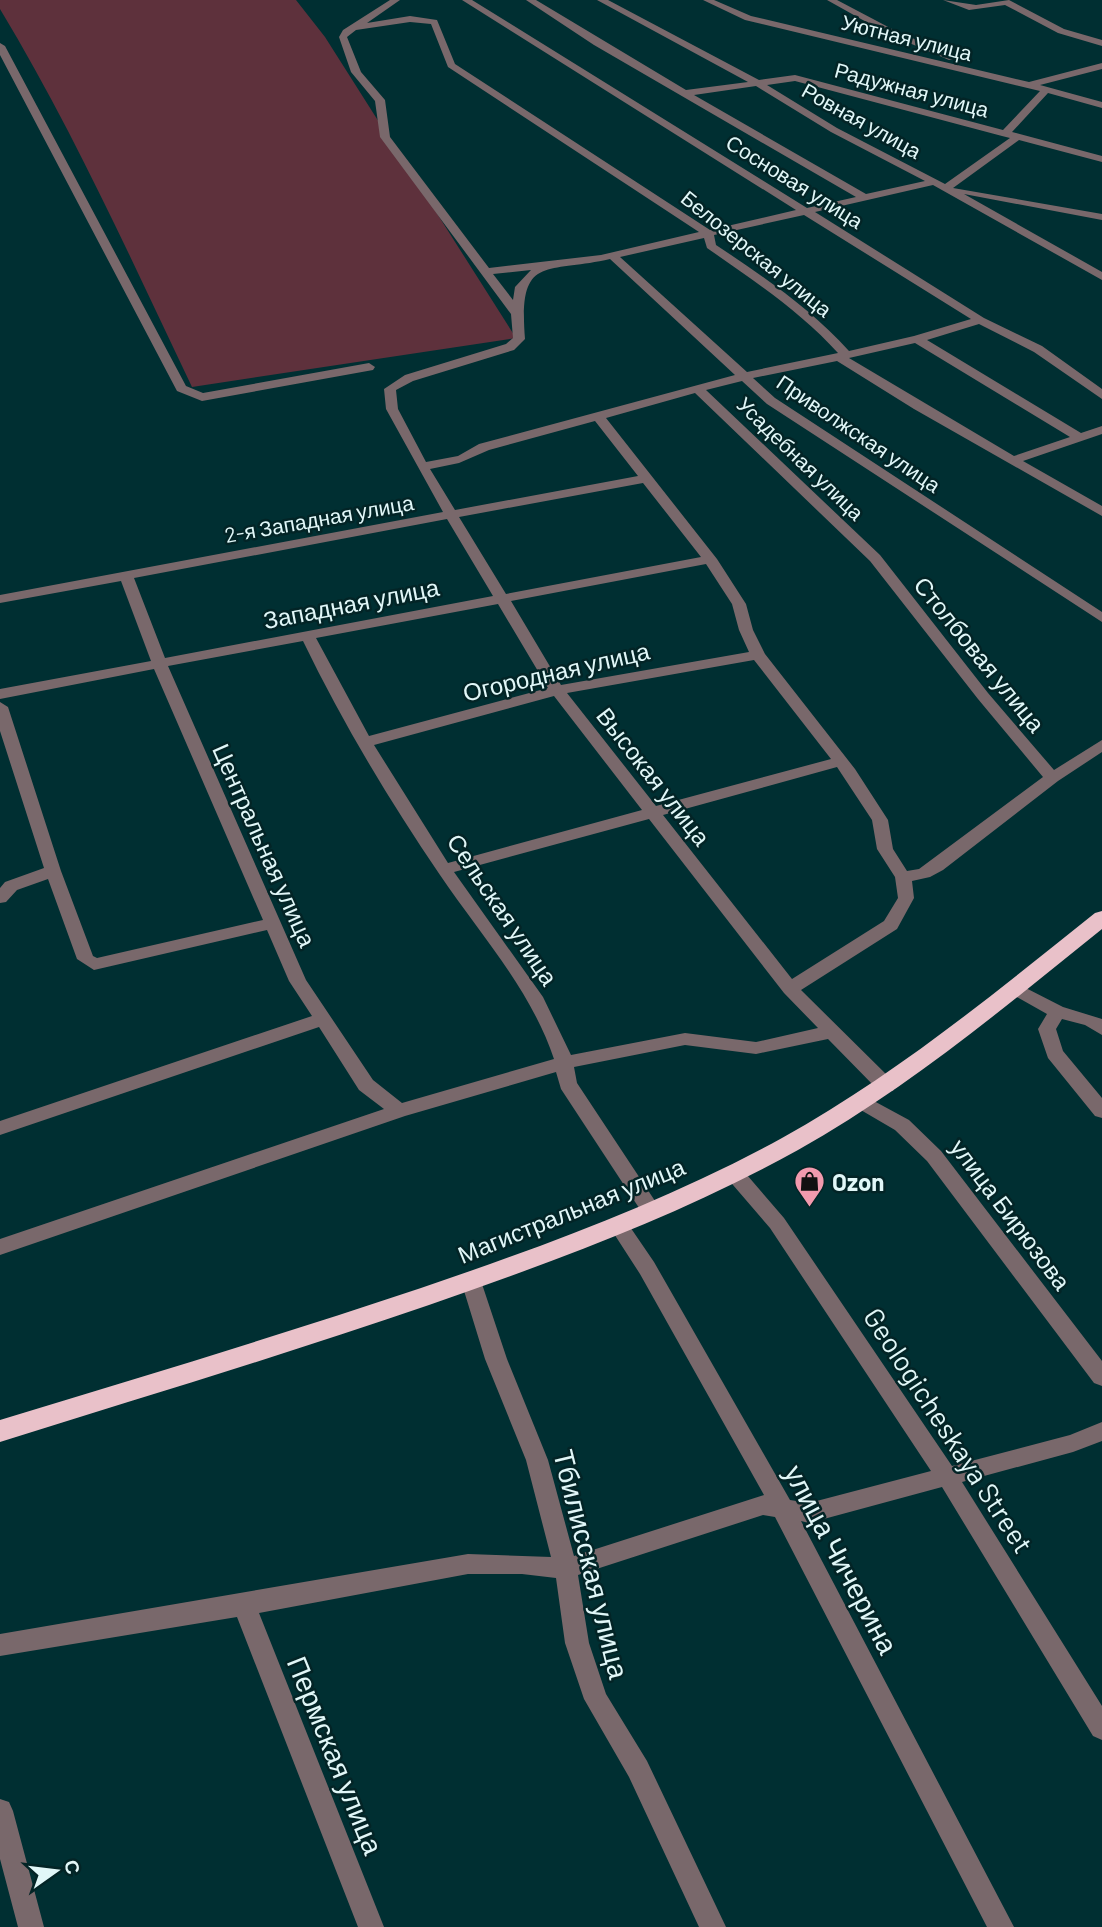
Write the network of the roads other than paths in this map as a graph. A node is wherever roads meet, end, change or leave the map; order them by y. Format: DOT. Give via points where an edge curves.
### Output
graph roads {
  1 [pos="396,0"];
  2 [pos="466,0"];
  3 [pos="530,0"];
  4 [pos="601,0"];
  5 [pos="707,0"];
  6 [pos="831,0"];
  7 [pos="947,0"];
  8 [pos="1004,1"];
  9 [pos="353,27"];
  10 [pos="1102,43"];
  11 [pos="0,46"];
  12 [pos="1102,66"];
  13 [pos="1074,72"];
  14 [pos="1102,75"];
  15 [pos="756,82"];
  16 [pos="1022,85"];
  17 [pos="1045,91"];
  18 [pos="686,93"];
  19 [pos="1102,105"];
  20 [pos="1005,134"];
  21 [pos="1017,137"];
  22 [pos="1102,159"];
  23 [pos="934,181"];
  24 [pos="946,188"];
  25 [pos="867,199"];
  26 [pos="810,212"];
  27 [pos="1102,217"];
  28 [pos="708,234"];
  29 [pos="612,256"];
  30 [pos="542,265"];
  31 [pos="486,272"];
  32 [pos="1102,277"];
  33 [pos="517,314"];
  34 [pos="980,320"];
  35 [pos="917,339"];
  36 [pos="843,356"];
  37 [pos="369,367"];
  38 [pos="745,376"];
  39 [pos="698,390"];
  40 [pos="1102,395"];
  41 [pos="599,417"];
  42 [pos="1102,430"];
  43 [pos="1081,438"];
  44 [pos="1014,460"];
  45 [pos="422,466"];
  46 [pos="646,478"];
  47 [pos="1102,512"];
  48 [pos="451,515"];
  49 [pos="874,558"];
  50 [pos="710,559"];
  51 [pos="126,575"];
  52 [pos="500,597"];
  53 [pos="0,599"];
  54 [pos="1102,618"];
  55 [pos="307,634"];
  56 [pos="758,655"];
  57 [pos="159,663"];
  58 [pos="557,690"];
  59 [pos="0,694"];
  60 [pos="0,707"];
  61 [pos="366,742"];
  62 [pos="1102,744"];
  63 [pos="838,762"];
  64 [pos="1052,778"];
  65 [pos="653,811"];
  66 [pos="445,869"];
  67 [pos="53,871"];
  68 [pos="903,877"];
  69 [pos="0,898"];
  70 [pos="1102,918"];
  71 [pos="272,923"];
  72 [pos="1014,988"];
  73 [pos="790,989"];
  74 [pos="1058,1012"];
  75 [pos="324,1019"];
  76 [pos="1102,1029"];
  77 [pos="830,1032"];
  78 [pos="567,1062"];
  79 [pos="886,1086"];
  80 [pos="861,1101"];
  81 [pos="399,1111"];
  82 [pos="1102,1111"];
  83 [pos="0,1128"];
  84 [pos="734,1173"];
  85 [pos="652,1212"];
  86 [pos="619,1226"];
  87 [pos="0,1247"];
  88 [pos="471,1281"];
  89 [pos="1102,1377"];
  90 [pos="0,1431"];
  91 [pos="1102,1431"];
  92 [pos="946,1475"];
  93 [pos="784,1510"];
  94 [pos="566,1569"];
  95 [pos="244,1605"];
  96 [pos="0,1645"];
  97 [pos="1102,1728"];
  98 [pos="0,1811"];
  99 [pos="31,1927"];
  100 [pos="370,1927"];
  101 [pos="713,1927"];
  102 [pos="1001,1927"];
  1 -- 9 [label="street"];
  2 -- 26 [label="street, Сосновая улица"];
  3 -- 18 [label="street"];
  4 -- 15 [label="street, Ровная улица"];
  5 -- 16 [label="street, Уютная улица" via="748,18"];
  6 -- 16 [label="street" via="889,31"];
  7 -- 8 [label="street" via="976,10"];
  8 -- 10 [label="street" via="1061,31"];
  9 -- 28 [label="street, Белозерская улица" via="410,19 434,22 452,65"];
  9 -- 31 [label="street" via="343,37 348,55 360,83 380,100 385,137"];
  11 -- 37 [label="street" via="181,388 202,397"];
  12 -- 13 [label="street"];
  13 -- 14 [label="street"];
  13 -- 16 [label="street"];
  15 -- 18 [label="street, Радужная улица"];
  15 -- 20 [label="street, Радужная улица" via="795,78"];
  15 -- 23 [label="street, Ровная улица" via="834,130"];
  16 -- 17 [label="street"];
  17 -- 19 [label="street"];
  17 -- 20 [label="street"];
  18 -- 25 [label="street"];
  20 -- 21 [label="street, Радужная улица"];
  21 -- 22 [label="street, Радужная улица"];
  21 -- 24 [label="street"];
  23 -- 24 [label="street, Ровная улица"];
  23 -- 25 [label="street"];
  24 -- 27 [label="street"];
  24 -- 32 [label="street, Ровная улица"];
  25 -- 26 [label="street"];
  26 -- 28 [label="street"];
  26 -- 34 [label="street, Сосновая улица"];
  28 -- 29 [label="street"];
  28 -- 36 [label="street, Белозерская улица" via="711,246 768,285 830,337"];
  29 -- 30 [label="street"];
  29 -- 38 [label="street, Приволжская улица"];
  30 -- 31 [label="street"];
  30 -- 33 [label="street" via="523,283"];
  31 -- 33 [label="street"];
  33 -- 45 [label="street, Высокая улица" via="519,339 510,347 409,378 390,389 392,410"];
  34 -- 35 [label="street"];
  34 -- 40 [label="street, Сосновая улица" via="1038,349"];
  35 -- 36 [label="street"];
  35 -- 43 [label="street"];
  36 -- 38 [label="street"];
  36 -- 44 [label="street, Белозерская улица" via="918,406"];
  38 -- 39 [label="street"];
  38 -- 54 [label="street, Приволжская улица" via="771,401"];
  39 -- 41 [label="street"];
  39 -- 49 [label="street, Усадебная улица"];
  41 -- 45 [label="street" via="484,447 458,461"];
  41 -- 46 [label="street"];
  42 -- 43 [label="street"];
  43 -- 44 [label="street"];
  44 -- 47 [label="street, Белозерская улица"];
  45 -- 48 [label="street, Высокая улица"];
  46 -- 48 [label="street, 2-я Западная улица"];
  46 -- 50 [label="street"];
  48 -- 51 [label="street, 2-я Западная улица"];
  48 -- 52 [label="street, Высокая улица"];
  49 -- 64 [label="street, Столбовая улица"];
  50 -- 52 [label="street, Западная улица"];
  50 -- 56 [label="street" via="739,604"];
  51 -- 53 [label="street, 2-я Западная улица"];
  51 -- 57 [label="street, Центральная улица"];
  52 -- 55 [label="street, Западная улица"];
  52 -- 58 [label="street, Высокая улица"];
  55 -- 57 [label="street, Западная улица"];
  55 -- 61 [label="street, Сельская улица" via="329,682"];
  56 -- 58 [label="street, Огородная улица"];
  56 -- 63 [label="street"];
  57 -- 59 [label="street, Западная улица"];
  57 -- 71 [label="street, Центральная улица"];
  58 -- 61 [label="street, Огородная улица"];
  58 -- 65 [label="street, Высокая улица"];
  60 -- 67 [label="street"];
  61 -- 66 [label="street, Сельская улица"];
  62 -- 64 [label="street"];
  63 -- 65 [label="street"];
  63 -- 68 [label="street" via="880,820 885,849"];
  64 -- 68 [label="street" via="937,866"];
  65 -- 66 [label="street"];
  65 -- 73 [label="street, Высокая улица"];
  66 -- 78 [label="street, Сельская улица" via="543,1012"];
  67 -- 69 [label="street" via="11,886"];
  67 -- 71 [label="street" via="86,959 94,964"];
  68 -- 73 [label="street" via="906,898 891,925"];
  70 -- 72 [label="highway, Магистральная улица"];
  71 -- 75 [label="street, Центральная улица" via="298,981"];
  72 -- 74 [label="street"];
  72 -- 79 [label="highway, Магистральная улица"];
  73 -- 77 [label="street, Высокая улица"];
  74 -- 76 [label="street" via="1091,1020"];
  74 -- 82 [label="street" via="1047,1029 1054,1053"];
  75 -- 81 [label="street, Центральная улица" via="366,1085"];
  75 -- 83 [label="street"];
  77 -- 78 [label="street" via="757,1048 685,1039"];
  77 -- 79 [label="street, Высокая улица"];
  78 -- 81 [label="street"];
  78 -- 85 [label="street, Сельская улица" via="568,1084"];
  79 -- 80 [label="highway, Магистральная улица"];
  80 -- 84 [label="highway, Магистральная улица"];
  80 -- 89 [label="street, улица Бирюзова" via="902,1125 934,1156"];
  81 -- 87 [label="street"];
  84 -- 85 [label="highway, Магистральная улица"];
  84 -- 92 [label="street, Geologicheskaya Street" via="777,1223"];
  85 -- 86 [label="highway, Магистральная улица"];
  86 -- 88 [label="highway, Магистральная улица"];
  86 -- 93 [label="street, улица Чичерина"];
  88 -- 90 [label="highway, Магистральная улица"];
  88 -- 94 [label="street, Тбилисская улица" via="496,1359 537,1460"];
  91 -- 92 [label="street" via="1073,1443"];
  92 -- 93 [label="street" via="809,1513"];
  92 -- 97 [label="street, Geologicheskaya Street"];
  93 -- 94 [label="street" via="763,1505"];
  93 -- 102 [label="street, улица Чичерина"];
  94 -- 95 [label="street" via="468,1564"];
  94 -- 101 [label="street, Тбилисская улица" via="577,1643 596,1699 638,1769"];
  95 -- 96 [label="street"];
  95 -- 100 [label="street, Пермская улица"];
  98 -- 99 [label="street"];
}
